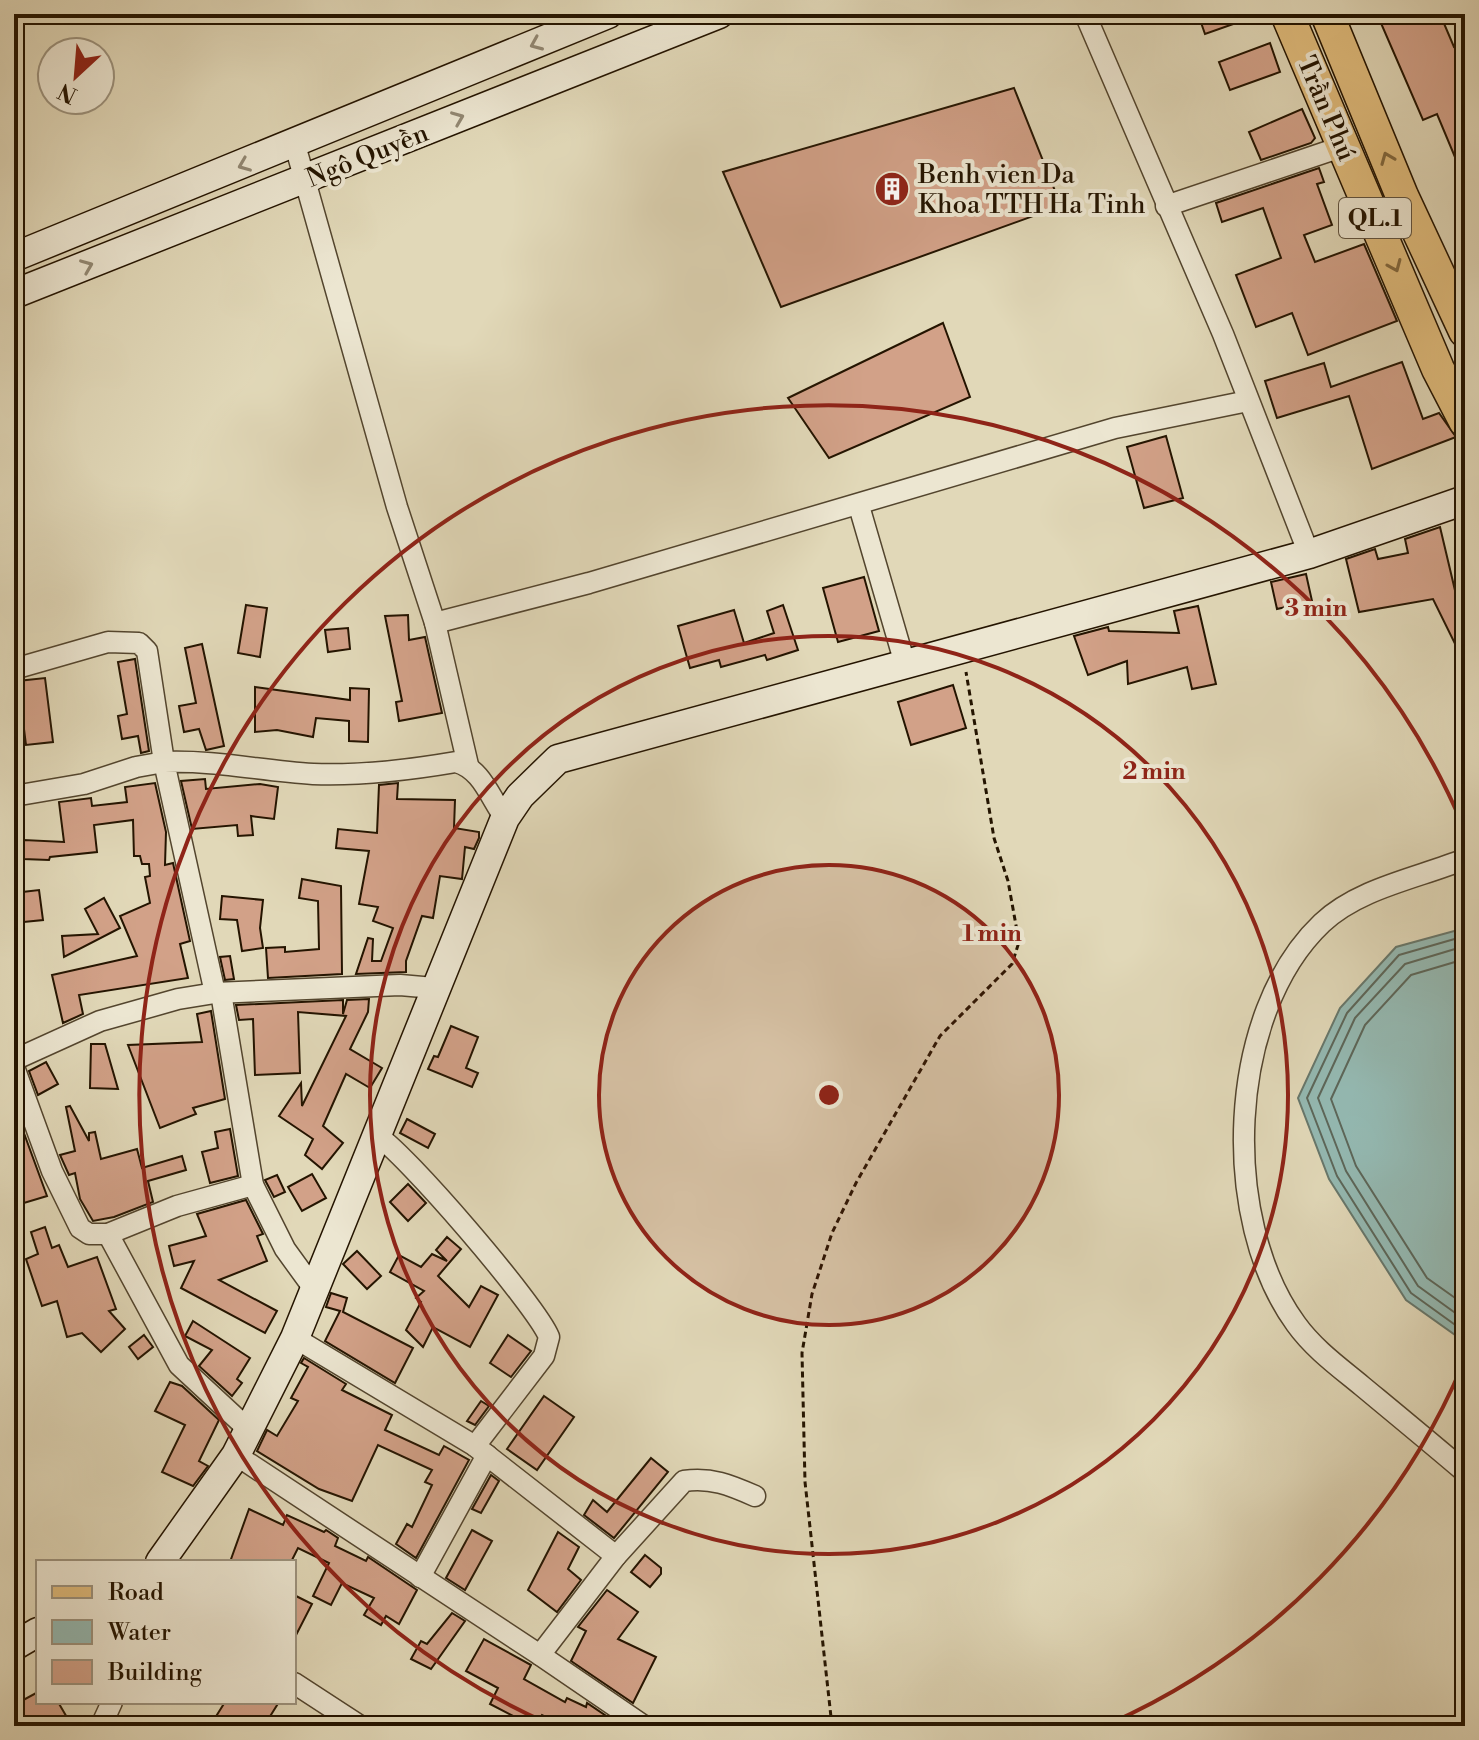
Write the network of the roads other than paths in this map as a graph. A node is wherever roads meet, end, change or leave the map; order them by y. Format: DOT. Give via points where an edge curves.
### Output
graph roads {
  1 [pos="608,14"];
  2 [pos="719,14"];
  3 [pos="1085,14"];
  4 [pos="1287,14"];
  5 [pos="1327,14"];
  6 [pos="295,145"];
  7 [pos="1344,146"];
  8 [pos="303,180"];
  9 [pos="1166,206"];
  10 [pos="14,257"];
  11 [pos="14,294"];
  12 [pos="1465,331"];
  13 [pos="1248,401"];
  14 [pos="1465,421"];
  15 [pos="1465,500"];
  16 [pos="859,506"];
  17 [pos="1309,554"];
  18 [pos="435,623"];
  19 [pos="905,664"];
  20 [pos="14,669"];
  21 [pos="164,762"];
  22 [pos="468,765"];
  23 [pos="14,796"];
  24 [pos="505,818"];
  25 [pos="1465,859"];
  26 [pos="434,988"];
  27 [pos="218,993"];
  28 [pos="14,1060"];
  29 [pos="14,1067"];
  30 [pos="376,1135"];
  31 [pos="253,1185"];
  32 [pos="108,1234"];
  33 [pos="314,1289"];
  34 [pos="295,1338"];
  35 [pos="242,1442"];
  36 [pos="481,1451"];
  37 [pos="1465,1472"];
  38 [pos="755,1496"];
  39 [pos="616,1556"];
  40 [pos="164,1560"];
  41 [pos="420,1577"];
  42 [pos="36,1633"];
  43 [pos="14,1646"];
  44 [pos="540,1655"];
  45 [pos="296,1684"];
  46 [pos="111,1704"];
  47 [pos="101,1726"];
  48 [pos="360,1726"];
  49 [pos="644,1726"];
  1 -- 6 [label="street, Ngô Quyền, one-way"];
  8 -- 2 [label="street, Ngô Quyền, one-way"];
  3 -- 9 [label="street"];
  4 -- 7 [label="main road, Trần Phú / QL.1"];
  12 -- 5 [label="main road, Trần Phú / QL.1, one-way"];
  6 -- 8 [label="street"];
  6 -- 10 [label="street, Ngô Quyền, one-way"];
  7 -- 9 [label="street"];
  7 -- 14 [label="main road, Trần Phú / QL.1, one-way"];
  11 -- 8 [label="street, Ngô Quyền, one-way"];
  8 -- 18 [label="street"];
  9 -- 13 [label="street"];
  13 -- 16 [label="street" via="1115,428"];
  13 -- 17 [label="street"];
  15 -- 17 [label="street"];
  16 -- 18 [label="street"];
  16 -- 19 [label="street"];
  17 -- 19 [label="street"];
  18 -- 22 [label="street"];
  19 -- 24 [label="street" via="558,759"];
  20 -- 21 [label="street" via="108,642 139,643 147,651"];
  21 -- 22 [label="street" via="227,762 324,774"];
  21 -- 23 [label="street"];
  21 -- 27 [label="street"];
  22 -- 24 [label="street"];
  24 -- 26 [label="street"];
  25 -- 37 [label="street" via="1354,899 1323,922 1292,957 1255,1052 1243,1139 1246,1183 1266,1268 1297,1325 1318,1349"];
  26 -- 27 [label="street"];
  26 -- 30 [label="street"];
  27 -- 28 [label="street" via="100,1021"];
  27 -- 31 [label="street"];
  29 -- 32 [label="street" via="76,1221 89,1234"];
  30 -- 33 [label="street"];
  30 -- 36 [label="street" via="396,1149 475,1240 549,1337 544,1356"];
  31 -- 32 [label="street" via="177,1206"];
  31 -- 33 [label="street" via="285,1249"];
  32 -- 35 [label="street" via="179,1365"];
  33 -- 34 [label="street"];
  34 -- 35 [label="street"];
  34 -- 36 [label="street"];
  35 -- 40 [label="street"];
  35 -- 41 [label="street"];
  36 -- 39 [label="street"];
  36 -- 41 [label="street"];
  38 -- 39 [label="street" via="723,1482 684,1481"];
  39 -- 44 [label="street"];
  41 -- 44 [label="street"];
  42 -- 43 [label="street"];
  44 -- 49 [label="street"];
  45 -- 48 [label="street"];
  46 -- 47 [label="street"];
}
